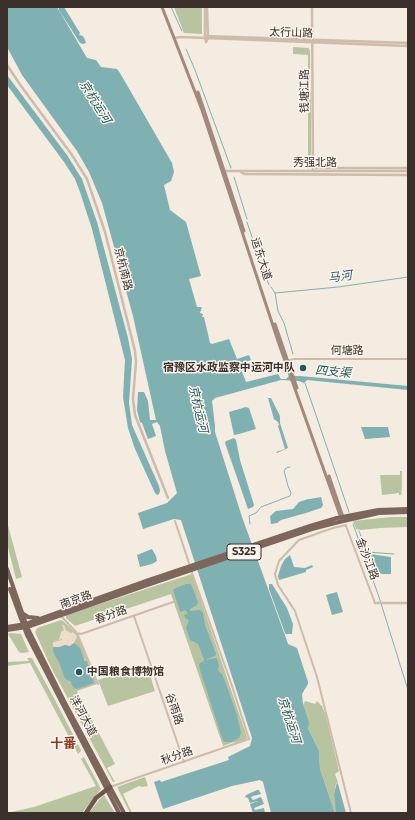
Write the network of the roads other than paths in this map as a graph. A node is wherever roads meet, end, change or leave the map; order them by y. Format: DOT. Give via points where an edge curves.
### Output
graph roads {
  1 [pos="163,7"];
  2 [pos="206,7"];
  3 [pos="312,7"];
  4 [pos="207,37"];
  5 [pos="175,38"];
  6 [pos="313,41"];
  7 [pos="408,44"];
  8 [pos="7,65"];
  9 [pos="313,171"];
  10 [pos="223,172"];
  11 [pos="408,172"];
  12 [pos="408,359"];
  13 [pos="287,361"];
  14 [pos="168,498"];
  15 [pos="408,509"];
  16 [pos="408,512"];
  17 [pos="342,520"];
  18 [pos="175,521"];
  19 [pos="7,569"];
  20 [pos="7,579"];
  21 [pos="149,582"];
  22 [pos="173,602"];
  23 [pos="375,603"];
  24 [pos="408,603"];
  25 [pos="63,611"];
  26 [pos="22,612"];
  27 [pos="60,615"];
  28 [pos="134,616"];
  29 [pos="25,626"];
  30 [pos="7,627"];
  31 [pos="7,630"];
  32 [pos="77,633"];
  33 [pos="81,634"];
  34 [pos="80,639"];
  35 [pos="98,684"];
  36 [pos="184,762"];
  37 [pos="108,788"];
  38 [pos="86,813"];
  39 [pos="119,813"];
  40 [pos="124,813"];
  41 [pos="351,813"];
  1 -- 5 [label="main road, 运东大道"];
  2 -- 4 [label="street"];
  3 -- 6 [label="street, 钱塘江路"];
  4 -- 5 [label="street, 太行山路"];
  4 -- 6 [label="street, 太行山路"];
  5 -- 10 [label="main road, 运东大道"];
  6 -- 7 [label="street, 太行山路"];
  6 -- 9 [label="street, 钱塘江路"];
  8 -- 14 [label="street, 京杭南路" via="72,155 90,186 105,232 135,351 135,415"];
  9 -- 10 [label="street, 秀强北路"];
  9 -- 10 [label="street, 秀强北路"];
  9 -- 11 [label="street"];
  9 -- 11 [label="street"];
  10 -- 13 [label="main road, 运东大道"];
  12 -- 13 [label="street, 何塘路"];
  13 -- 17 [label="main road, 运东大道"];
  15 -- 17 [label="main road, S325" via="378,510"];
  16 -- 17 [label="main road, S325" via="379,513"];
  17 -- 21 [label="main road, S325, bridge"];
  17 -- 23 [label="street, 金沙江路"];
  17 -- 41 [label="street" via="333,528 298,540 279,561 275,574 278,584 295,610 317,677"];
  18 -- 36 [label="street, 秋分路" via="249,739"];
  19 -- 26 [label="main road"];
  20 -- 29 [label="main road"];
  21 -- 25 [label="main road, 南京路 / S325"];
  21 -- 27 [label="main road, 南京路 / S325"];
  22 -- 28 [label="street, 春分路"];
  23 -- 24 [label="street"];
  25 -- 26 [label="main road" via="34,618"];
  25 -- 29 [label="main road, 南京路 / S325"];
  26 -- 29 [label="main road"];
  27 -- 29 [label="main road, 南京路 / S325"];
  27 -- 32 [label="street"];
  28 -- 33 [label="street, 春分路"];
  28 -- 36 [label="street, 谷雨路"];
  29 -- 30 [label="main road, 南京路 / S325"];
  29 -- 31 [label="main road, 南京路 / S325"];
  29 -- 37 [label="main road, 洋河大道"];
  32 -- 33 [label="street"];
  32 -- 34 [label="street"];
  33 -- 34 [label="street"];
  34 -- 35 [label="street"];
  36 -- 37 [label="street, 秋分路"];
  37 -- 38 [label="highway" via="96,798"];
  37 -- 39 [label="main road, 洋河大道"];
  37 -- 40 [label="main road, 洋河大道"];
}
